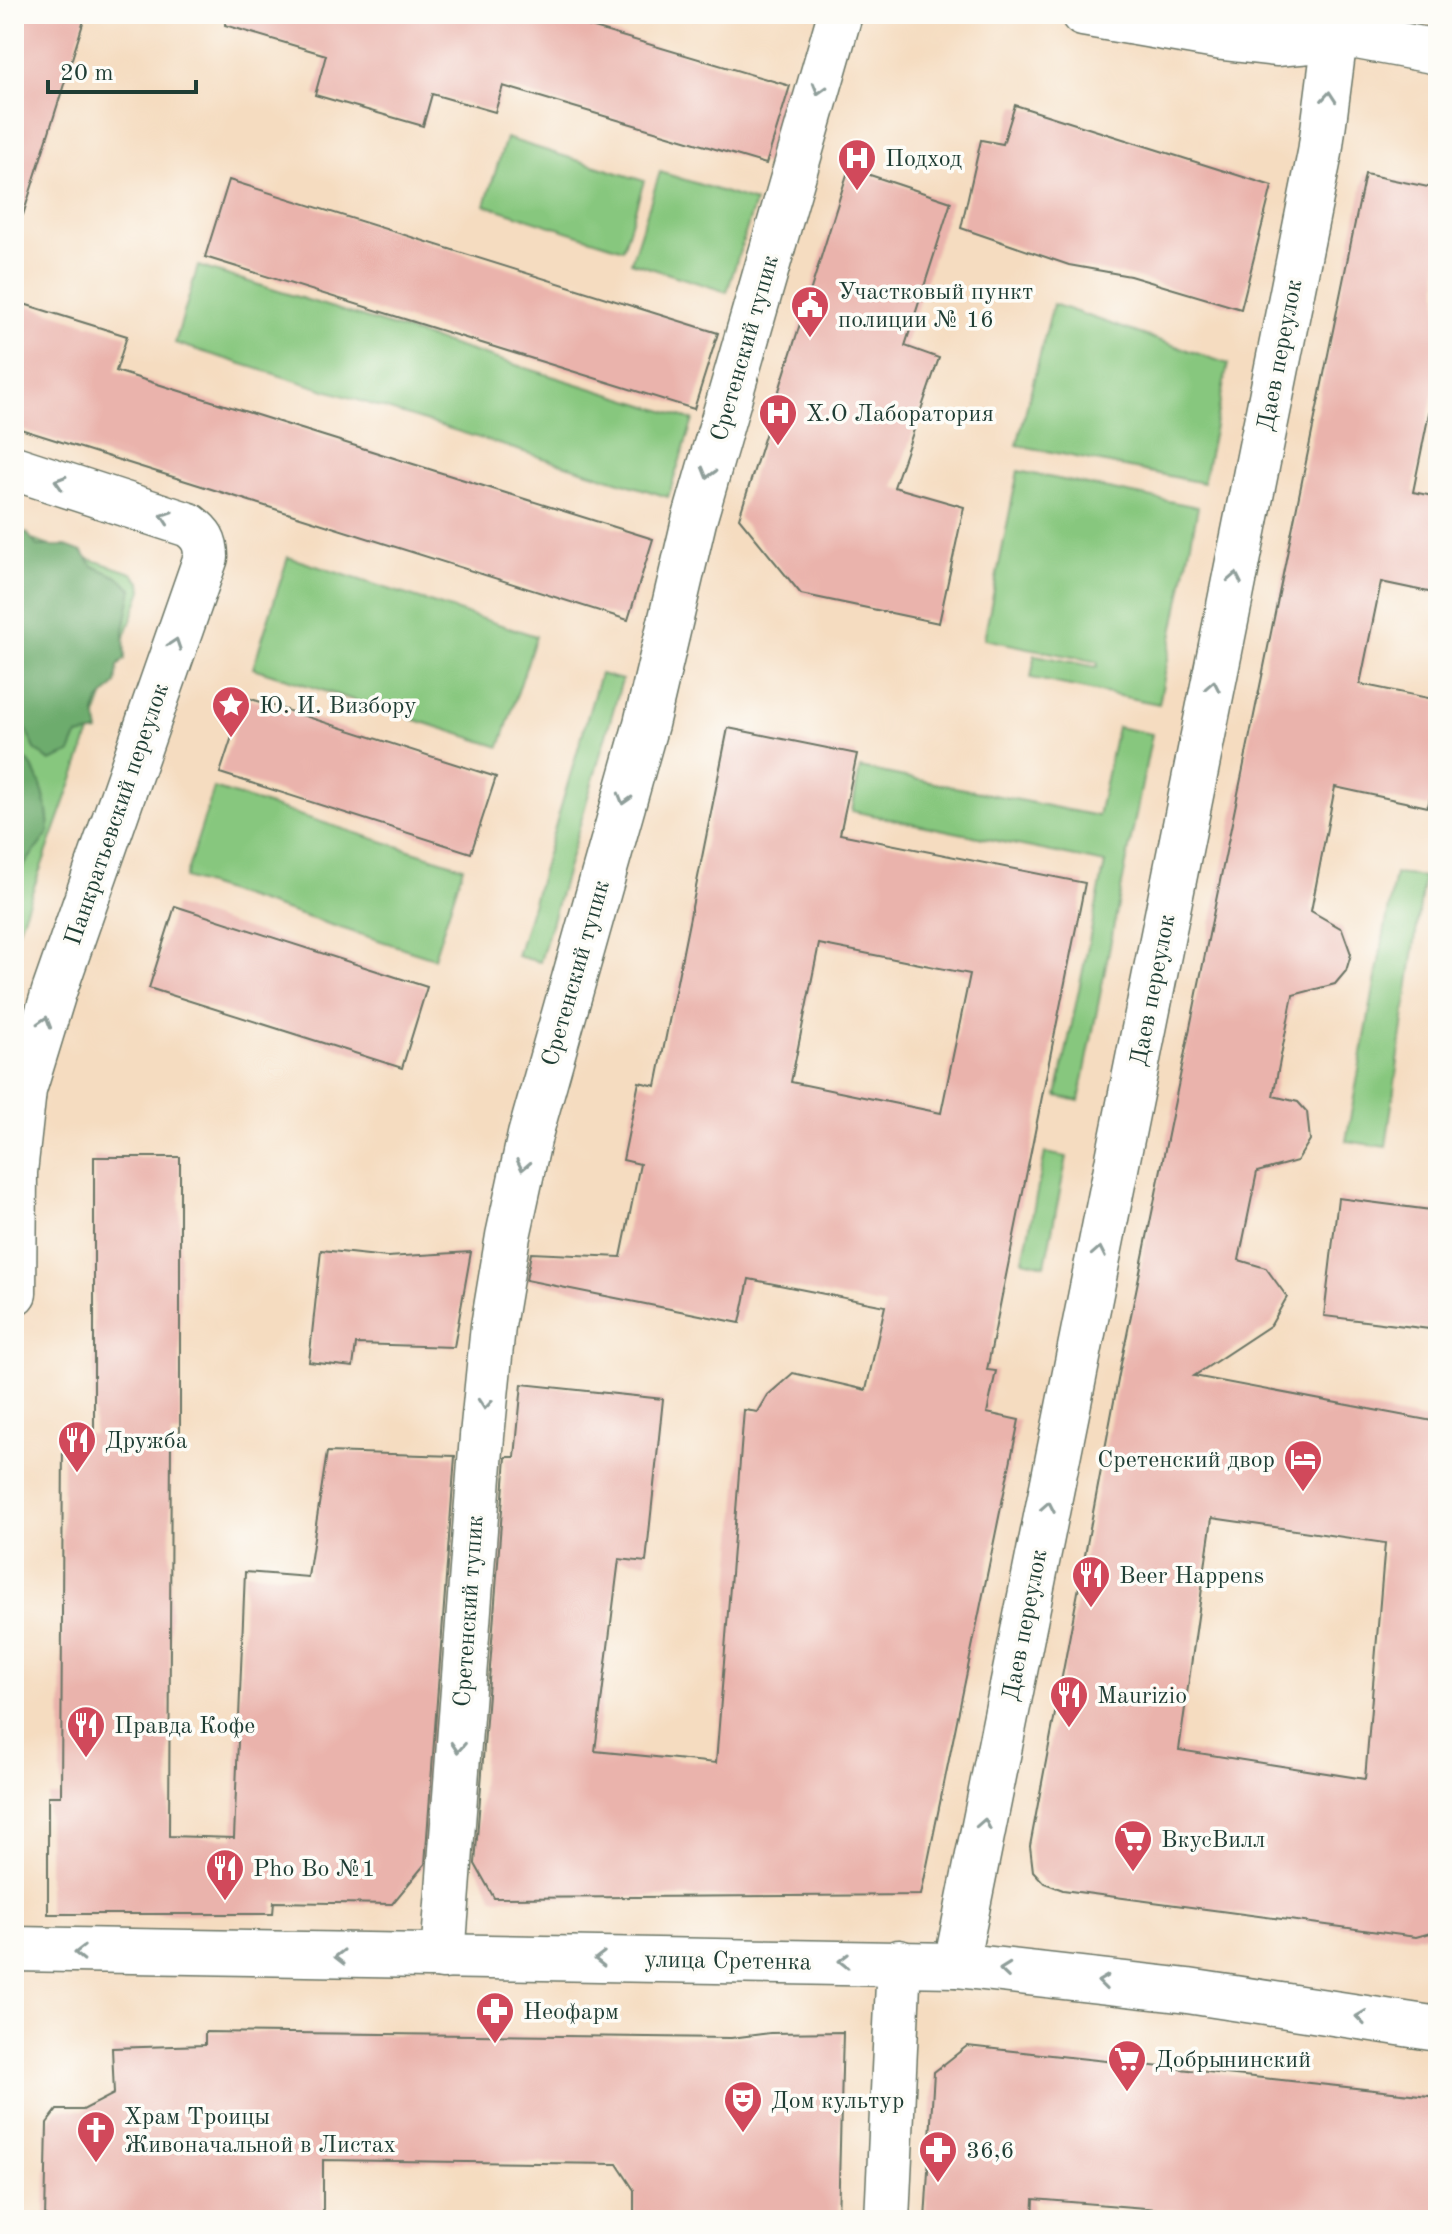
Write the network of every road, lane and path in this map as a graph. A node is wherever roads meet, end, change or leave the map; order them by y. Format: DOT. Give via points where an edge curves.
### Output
graph roads {
  1 [pos="840,14"];
  2 [pos="1083,14"];
  3 [pos="1336,27"];
  4 [pos="1438,52"];
  5 [pos="14,468"];
  6 [pos="14,1293"];
  7 [pos="14,1949"];
  8 [pos="443,1957"];
  9 [pos="899,1962"];
  10 [pos="956,1965"];
  11 [pos="1438,2029"];
  12 [pos="887,2220"];
  1 -- 8 [label="street, Сретенский тупик, one-way" via="694,521 646,724 534,1120 508,1236 485,1405"];
  2 -- 3 [label="street" via="1276,44"];
  3 -- 4 [label="street" via="1357,37"];
  10 -- 3 [label="street, Даев переулок, one-way" via="1323,141"];
  6 -- 5 [label="street, Панкратьевский переулок, one-way" via="15,1172 24,1090 206,557 200,534 189,525"];
  8 -- 7 [label="street, улица Сретенка, one-way"];
  9 -- 8 [label="street, улица Сретенка, one-way"];
  9 -- 10 [label="street, улица Сретенка"];
  9 -- 12 [label="street"];
  11 -- 10 [label="street, улица Сретенка, one-way" via="1188,1991"];
}
